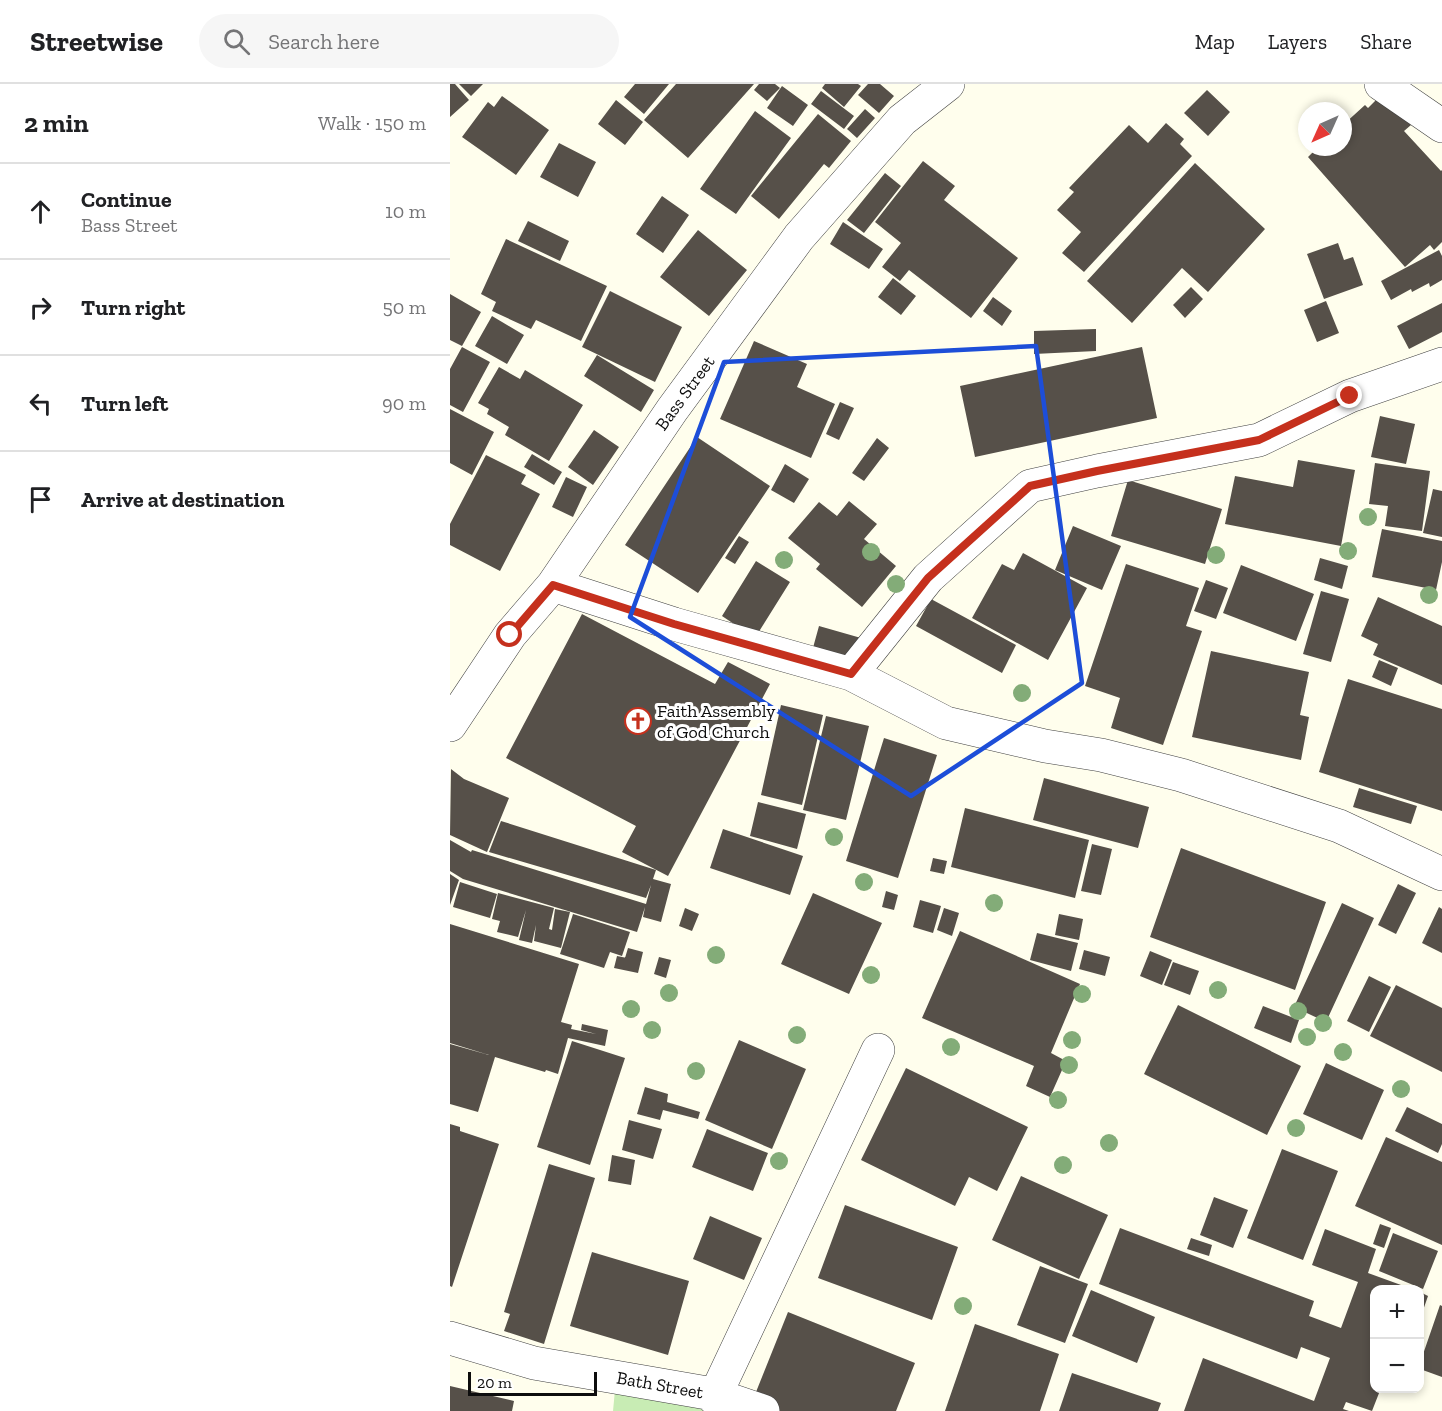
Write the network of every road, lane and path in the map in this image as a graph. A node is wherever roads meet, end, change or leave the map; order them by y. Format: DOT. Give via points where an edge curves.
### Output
graph roads {
  1 [pos="948,84"];
  2 [pos="1382,84"];
  3 [pos="1442,126"];
  4 [pos="1442,363"];
  5 [pos="553,585"];
  6 [pos="851,674"];
  7 [pos="450,725"];
  8 [pos="1442,874"];
  9 [pos="878,1050"];
  10 [pos="450,1338"];
  11 [pos="713,1394"];
  12 [pos="763,1411"];
  1 -- 5 [label="street, Bass Street" via="902,120 799,237 672,410"];
  2 -- 3 [label="street"];
  4 -- 6 [label="street" via="1350,396 1259,440 1030,486 928,578"];
  5 -- 6 [label="street"];
  5 -- 7 [label="street, Bass Street" via="510,635"];
  6 -- 8 [label="street" via="946,723 1181,775 1339,826"];
  9 -- 11 [label="street" via="714,1398"];
  10 -- 11 [label="street, Bath Street" via="534,1363"];
  11 -- 12 [label="street, Bath Street"];
}
